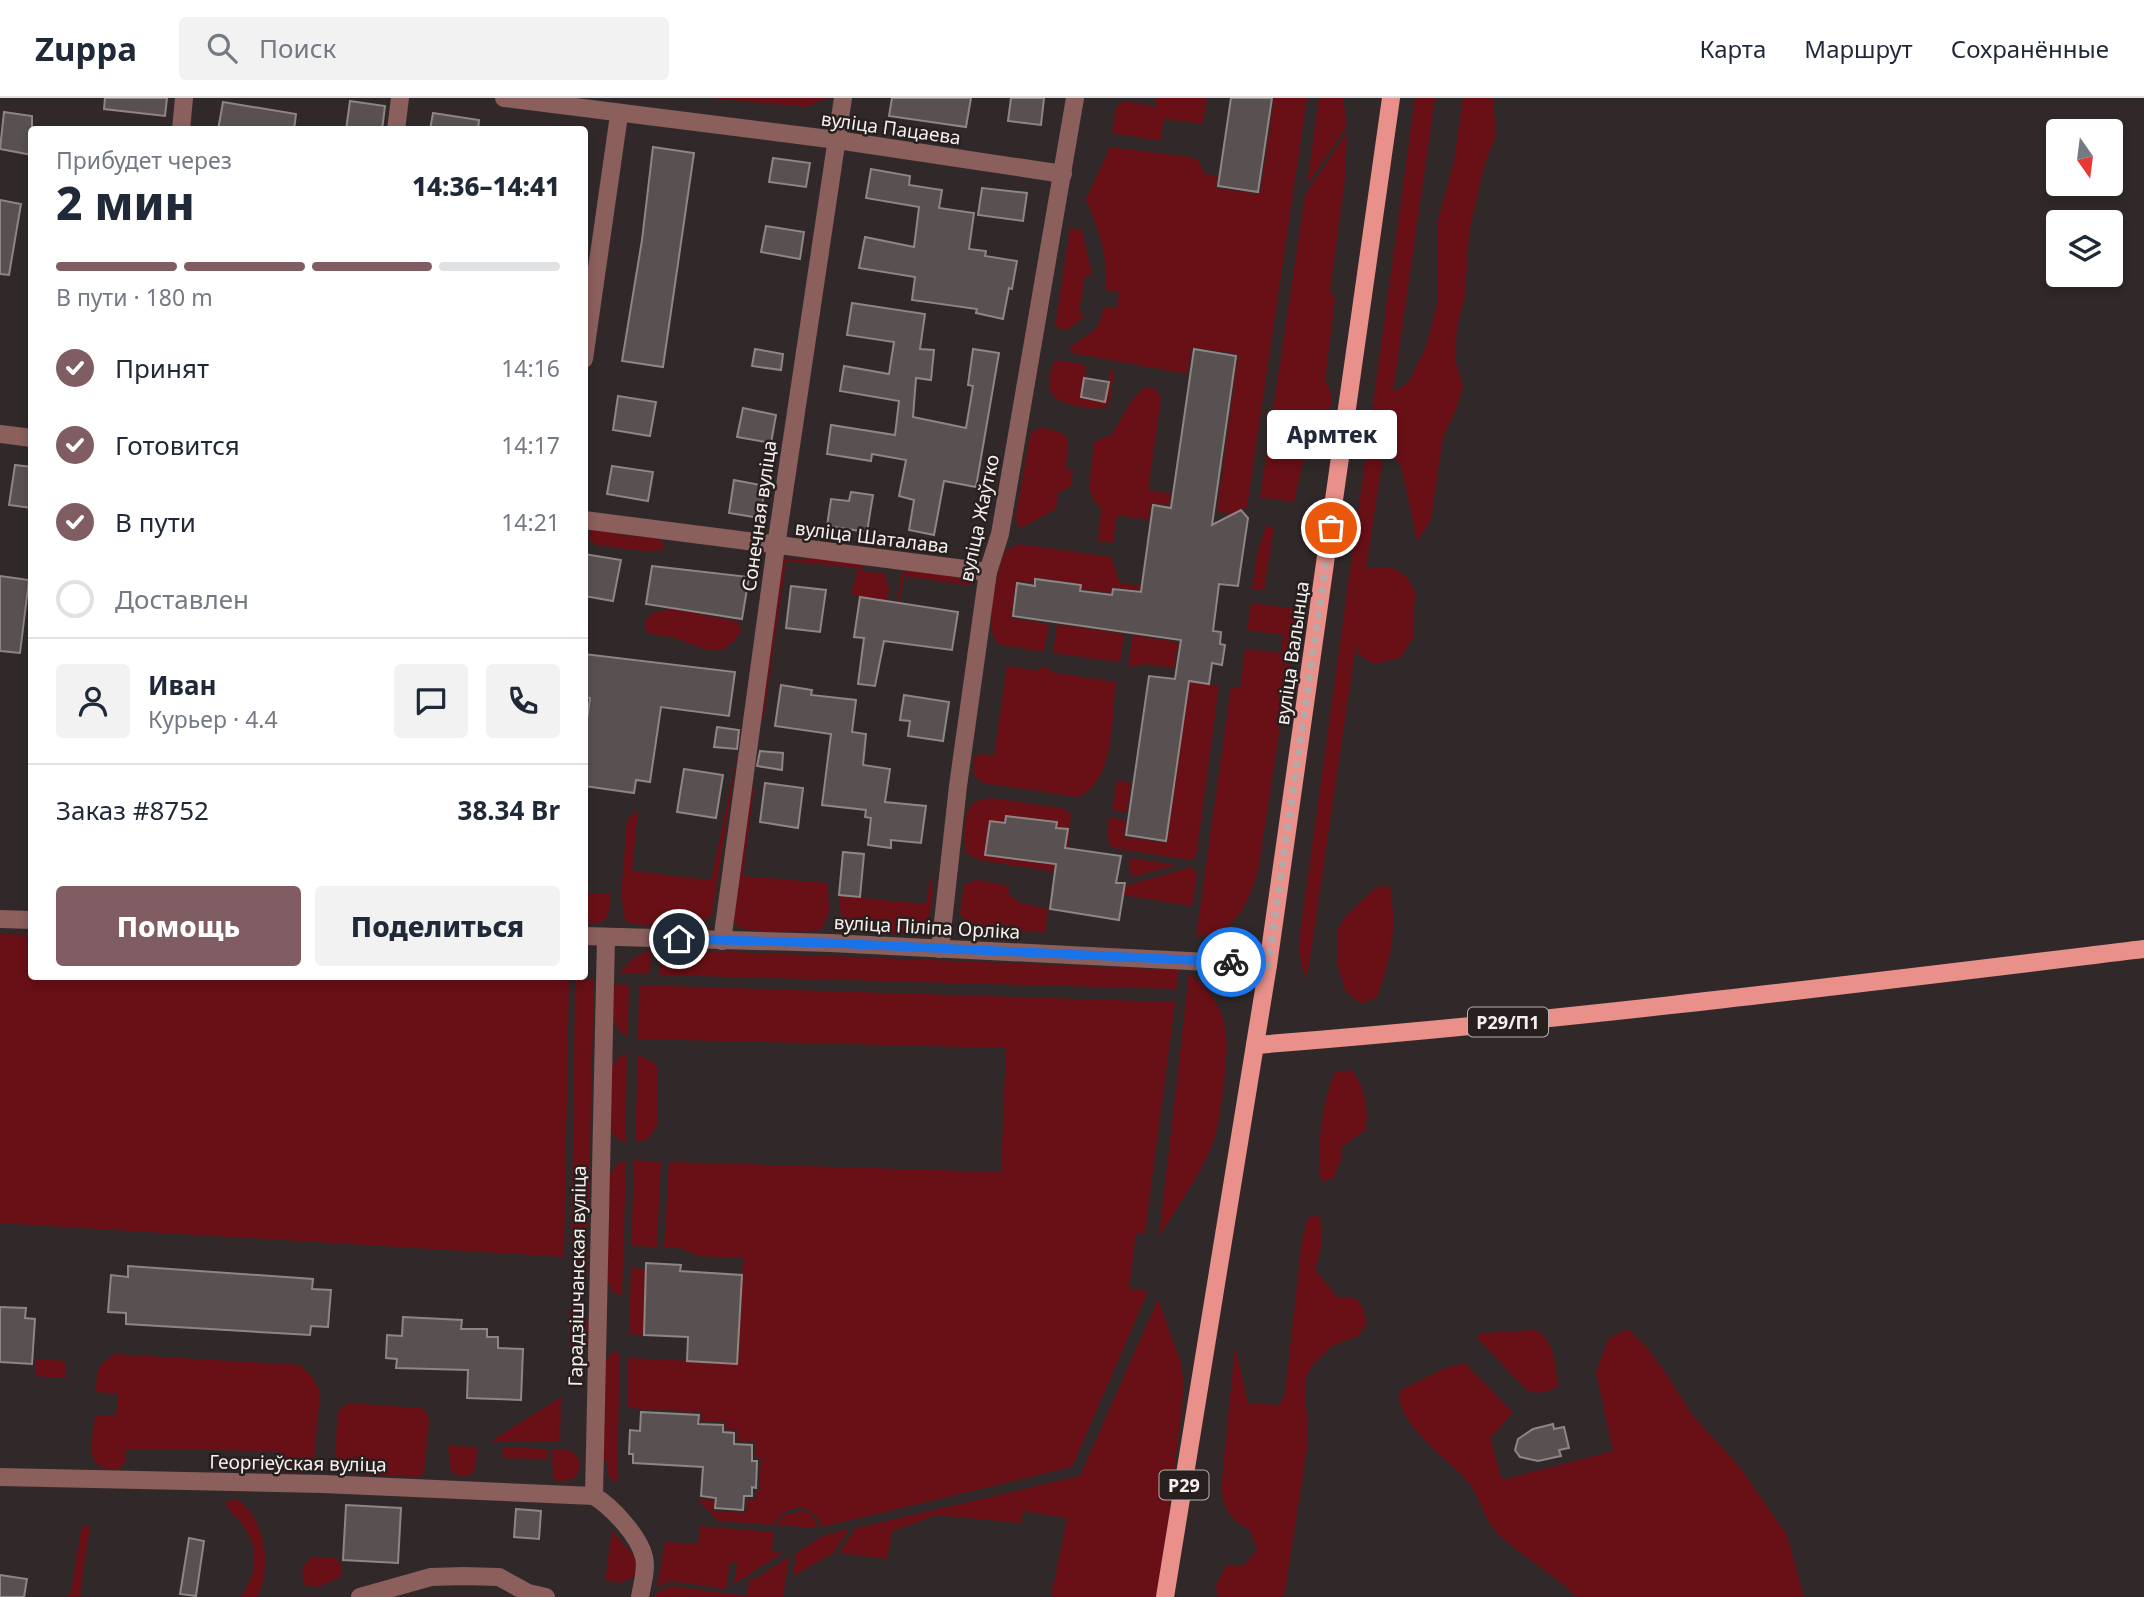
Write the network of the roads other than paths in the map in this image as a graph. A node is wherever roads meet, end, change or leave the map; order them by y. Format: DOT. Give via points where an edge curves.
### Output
graph roads {
  1 [pos="184,98"];
  2 [pos="400,98"];
  3 [pos="504,98"];
  4 [pos="843,98"];
  5 [pos="1075,98"];
  6 [pos="1391,98"];
  7 [pos="550,101"];
  8 [pos="619,115"];
  9 [pos="181,126"];
  10 [pos="396,126"];
  11 [pos="836,140"];
  12 [pos="1063,174"];
  13 [pos="588,331"];
  14 [pos="0,433"];
  15 [pos="28,437"];
  16 [pos="588,521"];
  17 [pos="776,546"];
  18 [pos="988,572"];
  19 [pos="0,919"];
  20 [pos="28,920"];
  21 [pos="588,936"];
  22 [pos="606,937"];
  23 [pos="722,940"];
  24 [pos="940,949"];
  25 [pos="2144,949"];
  26 [pos="1268,965"];
  27 [pos="1255,1045"];
  28 [pos="0,1477"];
  29 [pos="594,1496"];
  30 [pos="360,1597"];
  31 [pos="546,1597"];
  32 [pos="640,1597"];
  33 [pos="1165,1597"];
  1 -- 9 [label="street"];
  2 -- 10 [label="street"];
  3 -- 7 [label="street, вуліца Пацаева"];
  4 -- 11 [label="street, Сонечная вуліца"];
  5 -- 12 [label="street, вуліца Жаўтко"];
  6 -- 26 [label="main road, вуліца Валынца / Р29"];
  7 -- 8 [label="street, вуліца Пацаева"];
  8 -- 11 [label="street, вуліца Пацаева"];
  8 -- 13 [label="street"];
  11 -- 12 [label="street, вуліца Пацаева"];
  11 -- 17 [label="street, Сонечная вуліца"];
  12 -- 18 [label="street, вуліца Жаўтко" via="1000,534"];
  14 -- 15 [label="street"];
  16 -- 17 [label="street, вуліца Шаталава"];
  17 -- 18 [label="street, вуліца Шаталава"];
  17 -- 23 [label="street, Сонечная вуліца"];
  18 -- 24 [label="street, вуліца Жаўтко"];
  19 -- 20 [label="street"];
  21 -- 22 [label="street, вуліца Піліпа Орліка"];
  22 -- 23 [label="street, вуліца Піліпа Орліка"];
  22 -- 29 [label="street, Гарадзішчанская вуліца"];
  23 -- 24 [label="street, вуліца Піліпа Орліка"];
  24 -- 26 [label="street, вуліца Піліпа Орліка"];
  25 -- 27 [label="main road, Р29/П1" via="1733,998"];
  26 -- 27 [label="main road, Р29"];
  27 -- 33 [label="main road, Р29"];
  28 -- 29 [label="street, Георгіеўская вуліца"];
  29 -- 32 [label="street" via="640,1546 645,1568"];
  30 -- 31 [label="street" via="430,1577 463,1576 499,1577 527,1593"];
}
